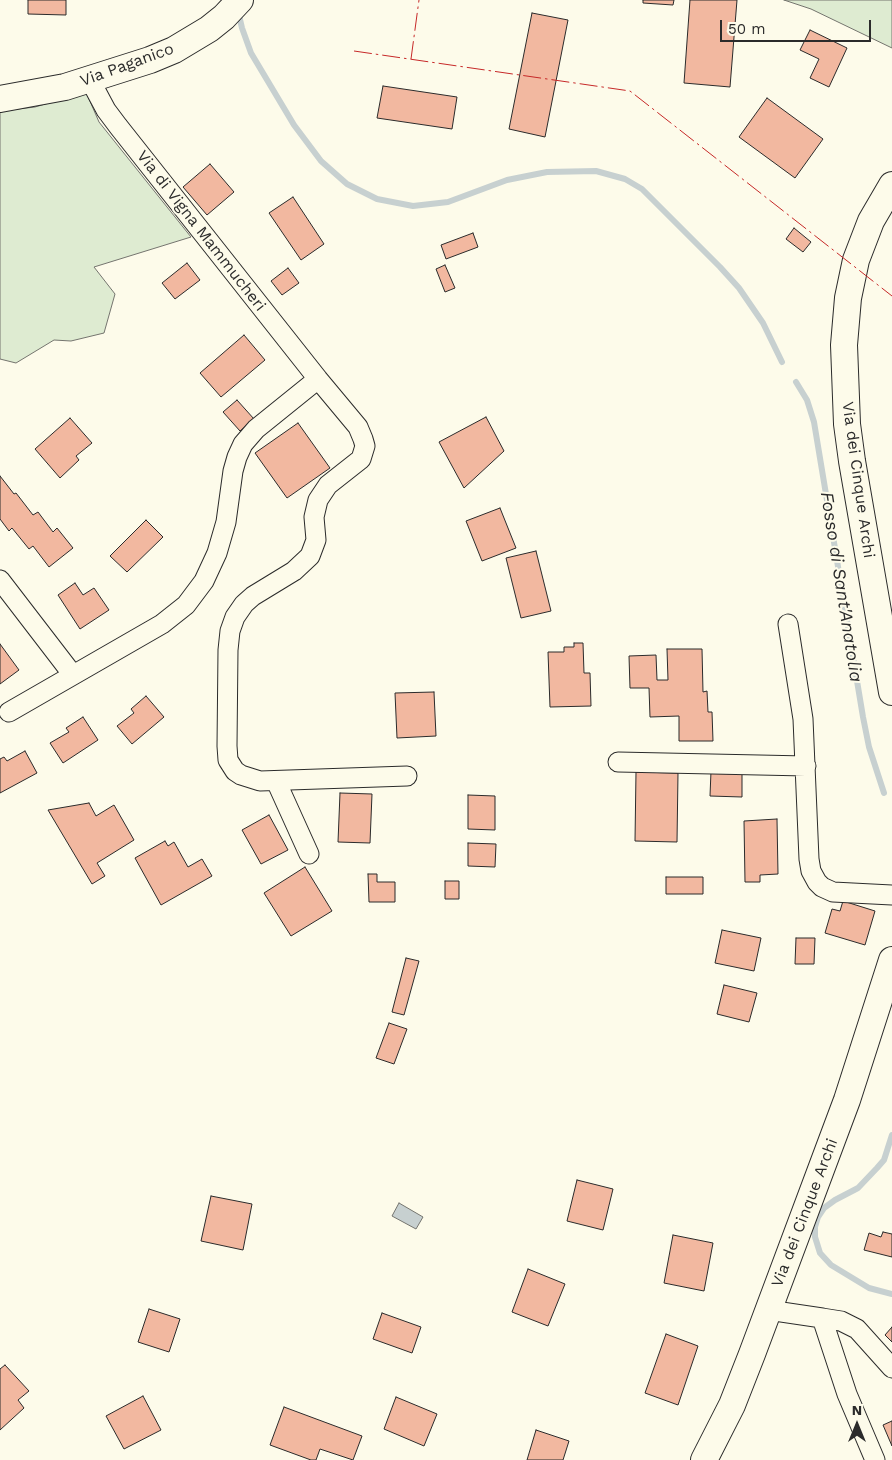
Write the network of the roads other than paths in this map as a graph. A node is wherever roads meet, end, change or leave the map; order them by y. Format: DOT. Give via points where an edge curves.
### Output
graph roads {
  1 [pos="240,0"];
  2 [pos="90,80"];
  3 [pos="0,99"];
  4 [pos="892,185"];
  5 [pos="318,379"];
  6 [pos="0,580"];
  7 [pos="788,624"];
  8 [pos="73,675"];
  9 [pos="892,692"];
  10 [pos="9,712"];
  11 [pos="618,762"];
  12 [pos="806,766"];
  13 [pos="407,776"];
  14 [pos="276,781"];
  15 [pos="309,854"];
  16 [pos="892,895"];
  17 [pos="892,960"];
  18 [pos="768,1310"];
  19 [pos="822,1318"];
  20 [pos="892,1368"];
  21 [pos="704,1460"];
  22 [pos="875,1460"];
  1 -- 2 [label="main road, Via Paganico" via="209,29 162,55"];
  2 -- 3 [label="main road, Via Paganico"];
  2 -- 5 [label="street, Via di Vigna Mammucheri" via="118,126"];
  4 -- 9 [label="main road, Via dei Cinque Archi" via="871,221 856,260 848,298 844,345 852,461"];
  5 -- 8 [label="street" via="256,429 243,444 233,471 222,538 208,573 192,598 162,624"];
  5 -- 14 [label="street, Via di Vigna Mammucheri" via="361,431 365,446 356,463 328,485 318,500 314,517 316,540 310,556 294,571 244,604 232,625 228,650 228,760 235,771 247,778"];
  6 -- 8 [label="street"];
  7 -- 12 [label="street" via="803,719"];
  8 -- 10 [label="street"];
  11 -- 12 [label="street"];
  12 -- 16 [label="street" via="809,859 817,882 833,892"];
  13 -- 14 [label="street, Via di Vigna Mammucheri"];
  14 -- 15 [label="street"];
  17 -- 18 [label="main road, Via dei Cinque Archi" via="850,1092"];
  18 -- 19 [label="street"];
  18 -- 21 [label="main road, Via dei Cinque Archi" via="732,1404"];
  19 -- 20 [label="street" via="841,1321 857,1329"];
  19 -- 22 [label="street" via="847,1394"];
}
